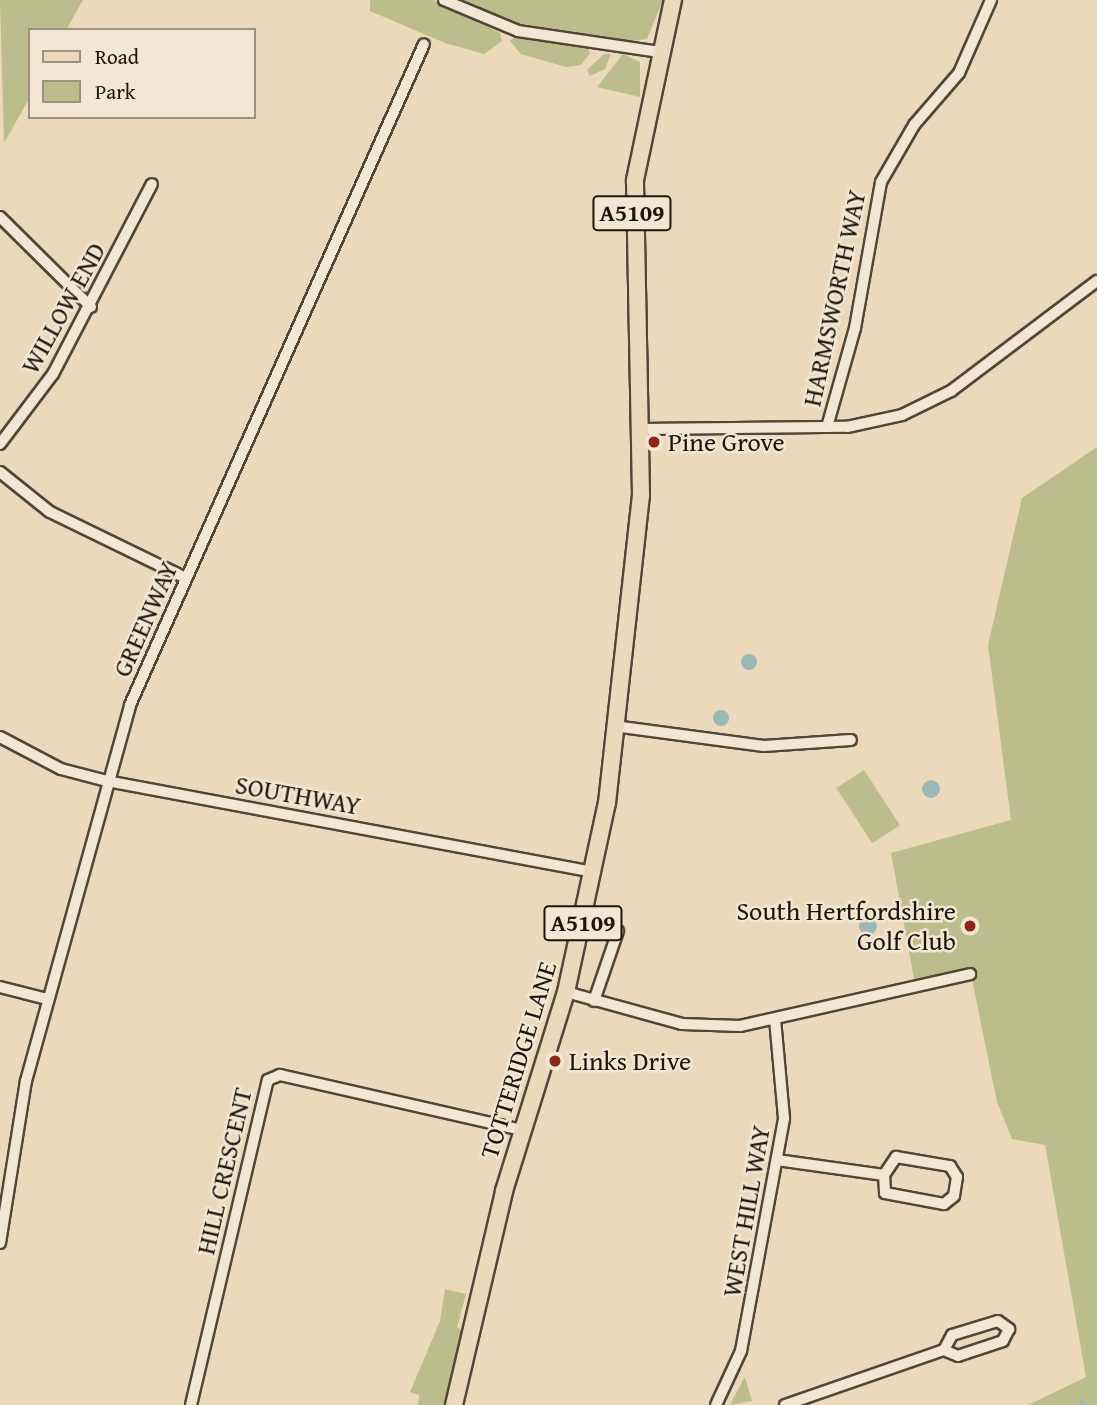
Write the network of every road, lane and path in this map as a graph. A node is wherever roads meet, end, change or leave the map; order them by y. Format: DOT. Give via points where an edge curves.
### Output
graph roads {
  1 [pos="444,0"];
  2 [pos="673,0"];
  3 [pos="991,0"];
  4 [pos="424,44"];
  5 [pos="661,52"];
  6 [pos="152,184"];
  7 [pos="0,217"];
  8 [pos="1097,281"];
  9 [pos="92,307"];
  10 [pos="827,427"];
  11 [pos="642,429"];
  12 [pos="0,444"];
  13 [pos="0,472"];
  14 [pos="186,578"];
  15 [pos="614,726"];
  16 [pos="0,737"];
  17 [pos="851,740"];
  18 [pos="107,781"];
  19 [pos="595,872"];
  20 [pos="618,931"];
  21 [pos="970,974"];
  22 [pos="0,987"];
  23 [pos="566,992"];
  24 [pos="47,999"];
  25 [pos="594,1001"];
  26 [pos="775,1019"];
  27 [pos="522,1130"];
  28 [pos="777,1160"];
  29 [pos="884,1175"];
  30 [pos="3,1194"];
  31 [pos="0,1242"];
  32 [pos="944,1350"];
  33 [pos="191,1405"];
  34 [pos="454,1405"];
  35 [pos="716,1405"];
  36 [pos="785,1405"];
  1 -- 5 [label="street" via="518,31"];
  2 -- 5 [label="main road, A5109"];
  3 -- 10 [label="street, HARMSWORTH WAY" via="959,74 914,125 881,182 855,328"];
  4 -- 14 [label="street, GREENWAY"];
  5 -- 11 [label="main road, A5109" via="632,216"];
  6 -- 9 [label="street, WILLOW END"];
  7 -- 9 [label="street"];
  8 -- 10 [label="street" via="951,391 883,421"];
  9 -- 12 [label="street, WILLOW END" via="53,374"];
  10 -- 11 [label="street"];
  11 -- 15 [label="main road, TOTTERIDGE LANE / A5109" via="637,550"];
  13 -- 14 [label="street" via="50,512"];
  14 -- 18 [label="street, GREENWAY" via="130,705"];
  15 -- 17 [label="street" via="764,746"];
  15 -- 19 [label="main road, TOTTERIDGE LANE / A5109"];
  16 -- 18 [label="street, SOUTHWAY" via="61,769"];
  18 -- 19 [label="street, SOUTHWAY"];
  18 -- 24 [label="street, GREENWAY"];
  19 -- 23 [label="main road, TOTTERIDGE LANE / A5109"];
  20 -- 25 [label="street"];
  21 -- 26 [label="street"];
  22 -- 24 [label="street"];
  23 -- 25 [label="street"];
  23 -- 27 [label="main road, TOTTERIDGE LANE / A5109"];
  24 -- 30 [label="street, GREENWAY"];
  25 -- 26 [label="street" via="702,1026"];
  26 -- 28 [label="street, WEST HILL WAY" via="785,1094"];
  27 -- 33 [label="street, HILL CRESCENT" via="280,1075 268,1080"];
  27 -- 34 [label="main road, TOTTERIDGE LANE / A5109"];
  28 -- 29 [label="street"];
  28 -- 35 [label="street, WEST HILL WAY" via="741,1351"];
  29 -- 29 [label="street" via="895,1157 950,1166 957,1177 954,1196 944,1204 885,1193"];
  30 -- 31 [label="street, GREENWAY"];
  32 -- 32 [label="street" via="952,1335 998,1321 1009,1329 1003,1341 958,1356"];
  32 -- 36 [label="street"];
}
